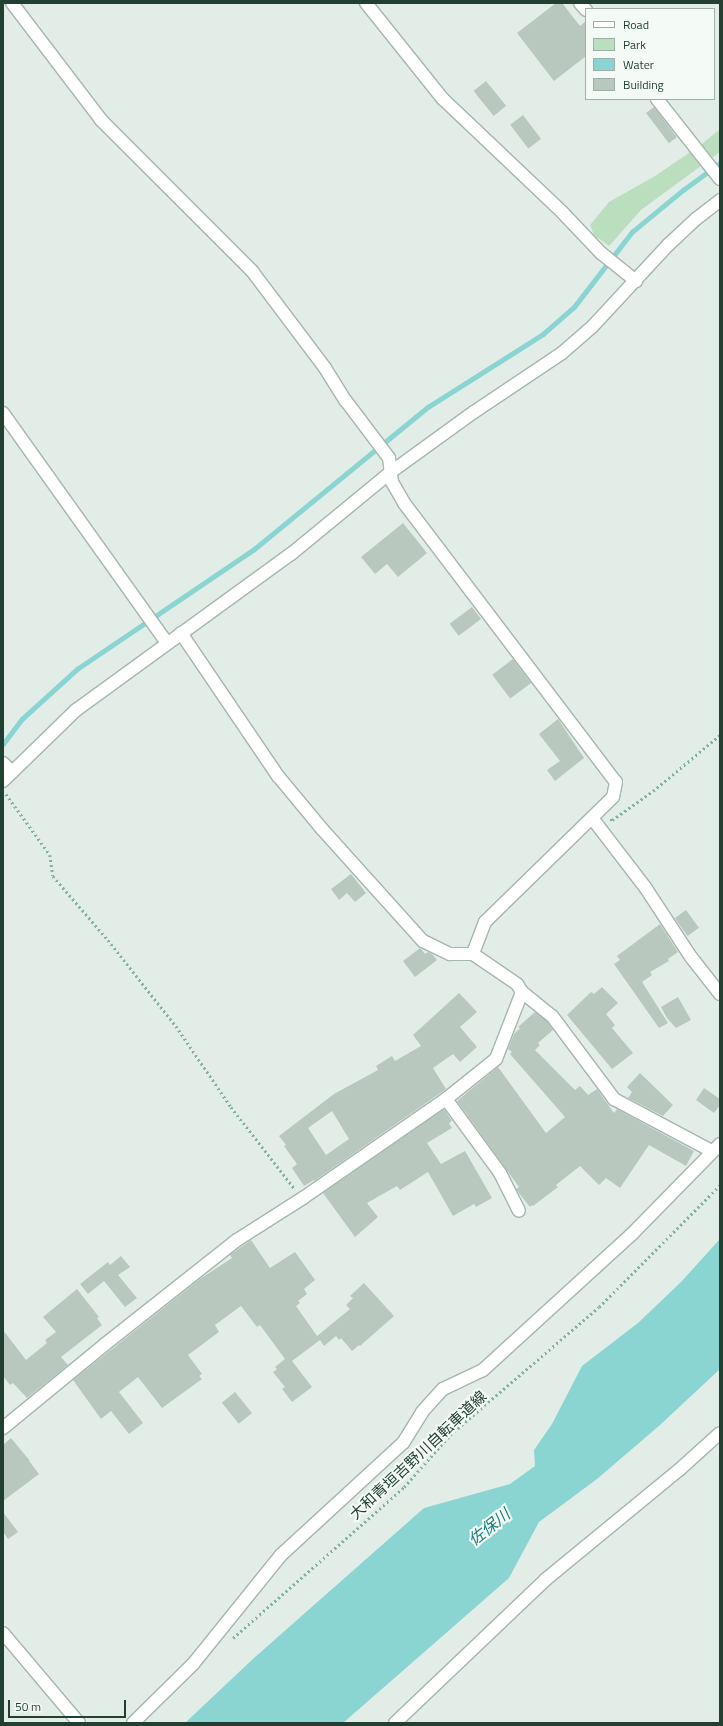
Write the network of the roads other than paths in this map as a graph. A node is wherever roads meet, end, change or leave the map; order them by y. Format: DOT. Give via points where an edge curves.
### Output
graph roads {
  1 [pos="12,3"];
  2 [pos="366,3"];
  3 [pos="658,100"];
  4 [pos="720,179"];
  5 [pos="720,200"];
  6 [pos="636,281"];
  7 [pos="3,414"];
  8 [pos="391,472"];
  9 [pos="181,633"];
  10 [pos="167,643"];
  11 [pos="3,763"];
  12 [pos="12,772"];
  13 [pos="3,781"];
  14 [pos="592,818"];
  15 [pos="473,954"];
  16 [pos="522,992"];
  17 [pos="720,994"];
  18 [pos="446,1099"];
  19 [pos="716,1148"];
  20 [pos="519,1211"];
  21 [pos="3,1428"];
  22 [pos="720,1432"];
  23 [pos="3,1633"];
  24 [pos="79,1723"];
  25 [pos="133,1723"];
  26 [pos="395,1723"];
  1 -- 8 [label="street" via="101,120 252,272 389,458"];
  2 -- 6 [label="street" via="443,99 562,212 601,253"];
  3 -- 4 [label="street"];
  5 -- 6 [label="street" via="668,244"];
  6 -- 8 [label="street" via="592,327 562,353"];
  7 -- 10 [label="street"];
  8 -- 9 [label="street" via="291,554"];
  8 -- 14 [label="street" via="392,482 404,503 616,782 613,796"];
  9 -- 10 [label="street"];
  9 -- 15 [label="street" via="278,776 417,935 423,941 450,954"];
  10 -- 12 [label="street" via="76,710"];
  11 -- 12 [label="street"];
  12 -- 13 [label="street"];
  14 -- 15 [label="street" via="485,922"];
  14 -- 17 [label="street" via="645,887 691,957"];
  15 -- 16 [label="street" via="517,984"];
  16 -- 18 [label="street" via="496,1059"];
  16 -- 19 [label="street" via="552,1016 614,1099"];
  18 -- 20 [label="street" via="500,1173"];
  18 -- 21 [label="street" via="238,1240"];
  19 -- 25 [label="street" via="632,1234 483,1370 443,1389 422,1412 403,1444 280,1555 193,1664"];
  22 -- 26 [label="street" via="679,1470 545,1580"];
  23 -- 24 [label="street"];
}
